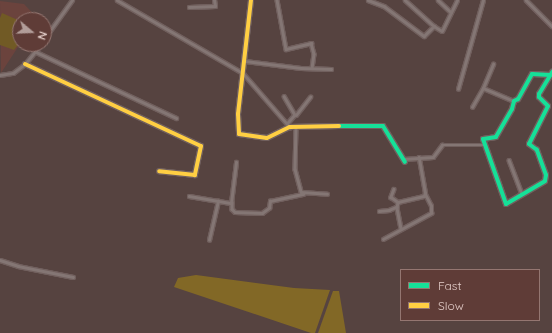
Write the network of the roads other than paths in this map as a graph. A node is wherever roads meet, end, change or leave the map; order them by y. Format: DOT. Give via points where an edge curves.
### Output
graph roads {
  1 [pos="72,0"];
  2 [pos="117,0"];
  3 [pos="214,0"];
  4 [pos="251,0"];
  5 [pos="277,0"];
  6 [pos="368,0"];
  7 [pos="405,0"];
  8 [pos="438,0"];
  9 [pos="457,0"];
  10 [pos="483,0"];
  11 [pos="526,0"];
  12 [pos="189,7"];
  13 [pos="451,12"];
  14 [pos="434,26"];
  15 [pos="552,26"];
  16 [pos="52,28"];
  17 [pos="36,52"];
  18 [pos="244,61"];
  19 [pos="26,64"];
  20 [pos="493,64"];
  21 [pos="312,68"];
  22 [pos="331,69"];
  23 [pos="243,73"];
  24 [pos="551,74"];
  25 [pos="0,75"];
  26 [pos="483,88"];
  27 [pos="458,90"];
  28 [pos="284,96"];
  29 [pos="310,97"];
  30 [pos="514,101"];
  31 [pos="472,107"];
  32 [pos="296,116"];
  33 [pos="176,118"];
  34 [pos="289,125"];
  35 [pos="296,127"];
  36 [pos="484,145"];
  37 [pos="419,158"];
  38 [pos="509,160"];
  39 [pos="404,161"];
  40 [pos="236,162"];
  41 [pos="159,171"];
  42 [pos="394,189"];
  43 [pos="303,194"];
  44 [pos="327,194"];
  45 [pos="425,194"];
  46 [pos="522,194"];
  47 [pos="189,196"];
  48 [pos="218,201"];
  49 [pos="232,202"];
  50 [pos="398,202"];
  51 [pos="397,207"];
  52 [pos="378,211"];
  53 [pos="401,229"];
  54 [pos="383,239"];
  55 [pos="209,240"];
  56 [pos="0,260"];
  57 [pos="72,277"];
  1 -- 16 [label="street"];
  2 -- 23 [label="street"];
  3 -- 12 [label="street" via="215,6"];
  4 -- 18 [label="street"];
  5 -- 21 [label="street" via="286,49 311,43 314,54"];
  6 -- 14 [label="street" via="384,6 424,36"];
  7 -- 14 [label="street"];
  8 -- 13 [label="street"];
  9 -- 13 [label="street"];
  10 -- 27 [label="street"];
  11 -- 15 [label="street"];
  13 -- 14 [label="street" via="442,31"];
  17 -- 19 [label="street"];
  17 -- 33 [label="street"];
  18 -- 21 [label="street"];
  18 -- 23 [label="street"];
  19 -- 25 [label="street" via="13,73"];
  19 -- 41 [label="street" via="201,146 195,175"];
  20 -- 26 [label="street"];
  21 -- 22 [label="street"];
  23 -- 34 [label="street"];
  23 -- 34 [label="street" via="238,114 239,134 267,138"];
  24 -- 30 [label="street" via="532,74 518,99"];
  24 -- 46 [label="street" via="539,94 548,106 529,144 537,150 547,178"];
  26 -- 30 [label="street"];
  26 -- 31 [label="street"];
  28 -- 32 [label="street"];
  29 -- 32 [label="street"];
  30 -- 36 [label="street" via="512,110 496,137 483,139"];
  32 -- 34 [label="street"];
  34 -- 35 [label="street"];
  35 -- 39 [label="street" via="383,126"];
  35 -- 43 [label="street" via="295,169"];
  36 -- 37 [label="street" via="442,145 433,157"];
  36 -- 46 [label="street" via="506,204"];
  37 -- 39 [label="street"];
  37 -- 45 [label="street"];
  38 -- 46 [label="street"];
  40 -- 49 [label="street"];
  42 -- 50 [label="street" via="391,197"];
  43 -- 44 [label="street"];
  43 -- 49 [label="street" via="270,201 270,208 262,213 235,212 232,209"];
  45 -- 50 [label="street" via="419,198"];
  45 -- 53 [label="street" via="431,206 431,213"];
  47 -- 48 [label="street"];
  48 -- 49 [label="street"];
  48 -- 55 [label="street"];
  50 -- 51 [label="street"];
  51 -- 52 [label="street"];
  51 -- 53 [label="street"];
  53 -- 54 [label="street"];
  56 -- 57 [label="street"];
}
